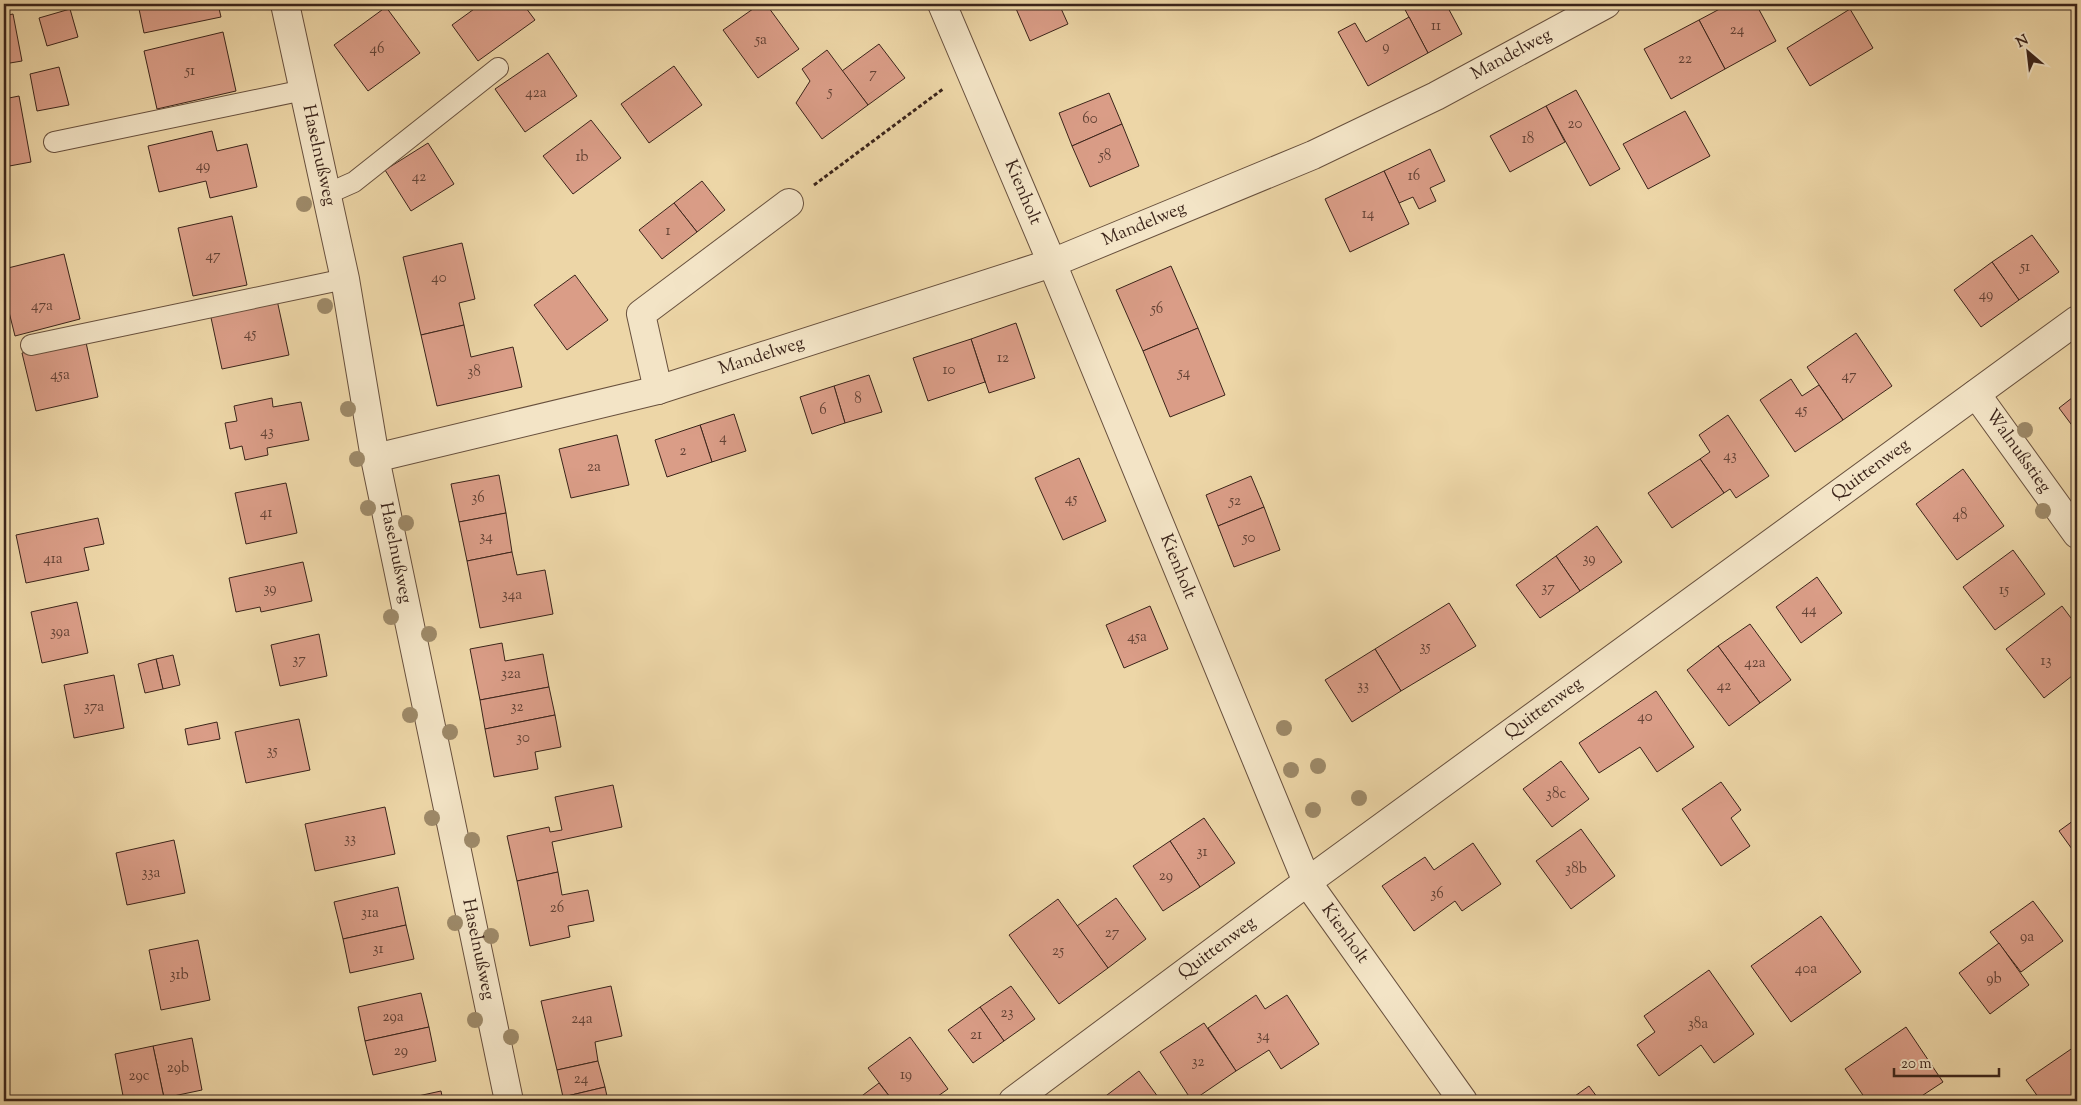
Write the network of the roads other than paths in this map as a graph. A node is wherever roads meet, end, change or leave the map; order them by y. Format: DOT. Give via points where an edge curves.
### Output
graph roads {
  1 [pos="285,4"];
  2 [pos="942,4"];
  3 [pos="1606,4"];
  4 [pos="498,68"];
  5 [pos="304,90"];
  6 [pos="54,142"];
  7 [pos="326,194"];
  8 [pos="789,203"];
  9 [pos="1052,263"];
  10 [pos="346,279"];
  11 [pos="2077,320"];
  12 [pos="31,345"];
  13 [pos="658,390"];
  14 [pos="1976,394"];
  15 [pos="375,458"];
  16 [pos="2077,534"];
  17 [pos="1307,882"];
  18 [pos="509,1101"];
  19 [pos="1013,1101"];
  20 [pos="1463,1101"];
  1 -- 5 [label="street, Haselnußweg"];
  2 -- 9 [label="street, Kienholt"];
  3 -- 9 [label="street, Mandelweg" via="1436,96 1313,155"];
  4 -- 7 [label="lane" via="354,182"];
  5 -- 6 [label="lane"];
  5 -- 7 [label="street, Haselnußweg"];
  7 -- 10 [label="street, Haselnußweg"];
  8 -- 13 [label="street" via="641,314"];
  9 -- 13 [label="street, Mandelweg"];
  9 -- 17 [label="street, Kienholt"];
  10 -- 12 [label="lane"];
  10 -- 15 [label="street, Haselnußweg"];
  11 -- 14 [label="street, Quittenweg"];
  13 -- 15 [label="street, Mandelweg"];
  14 -- 16 [label="street, Walnußstieg"];
  14 -- 17 [label="street, Quittenweg"];
  15 -- 18 [label="street, Haselnußweg"];
  17 -- 19 [label="street, Quittenweg"];
  17 -- 20 [label="street, Kienholt"];
}
